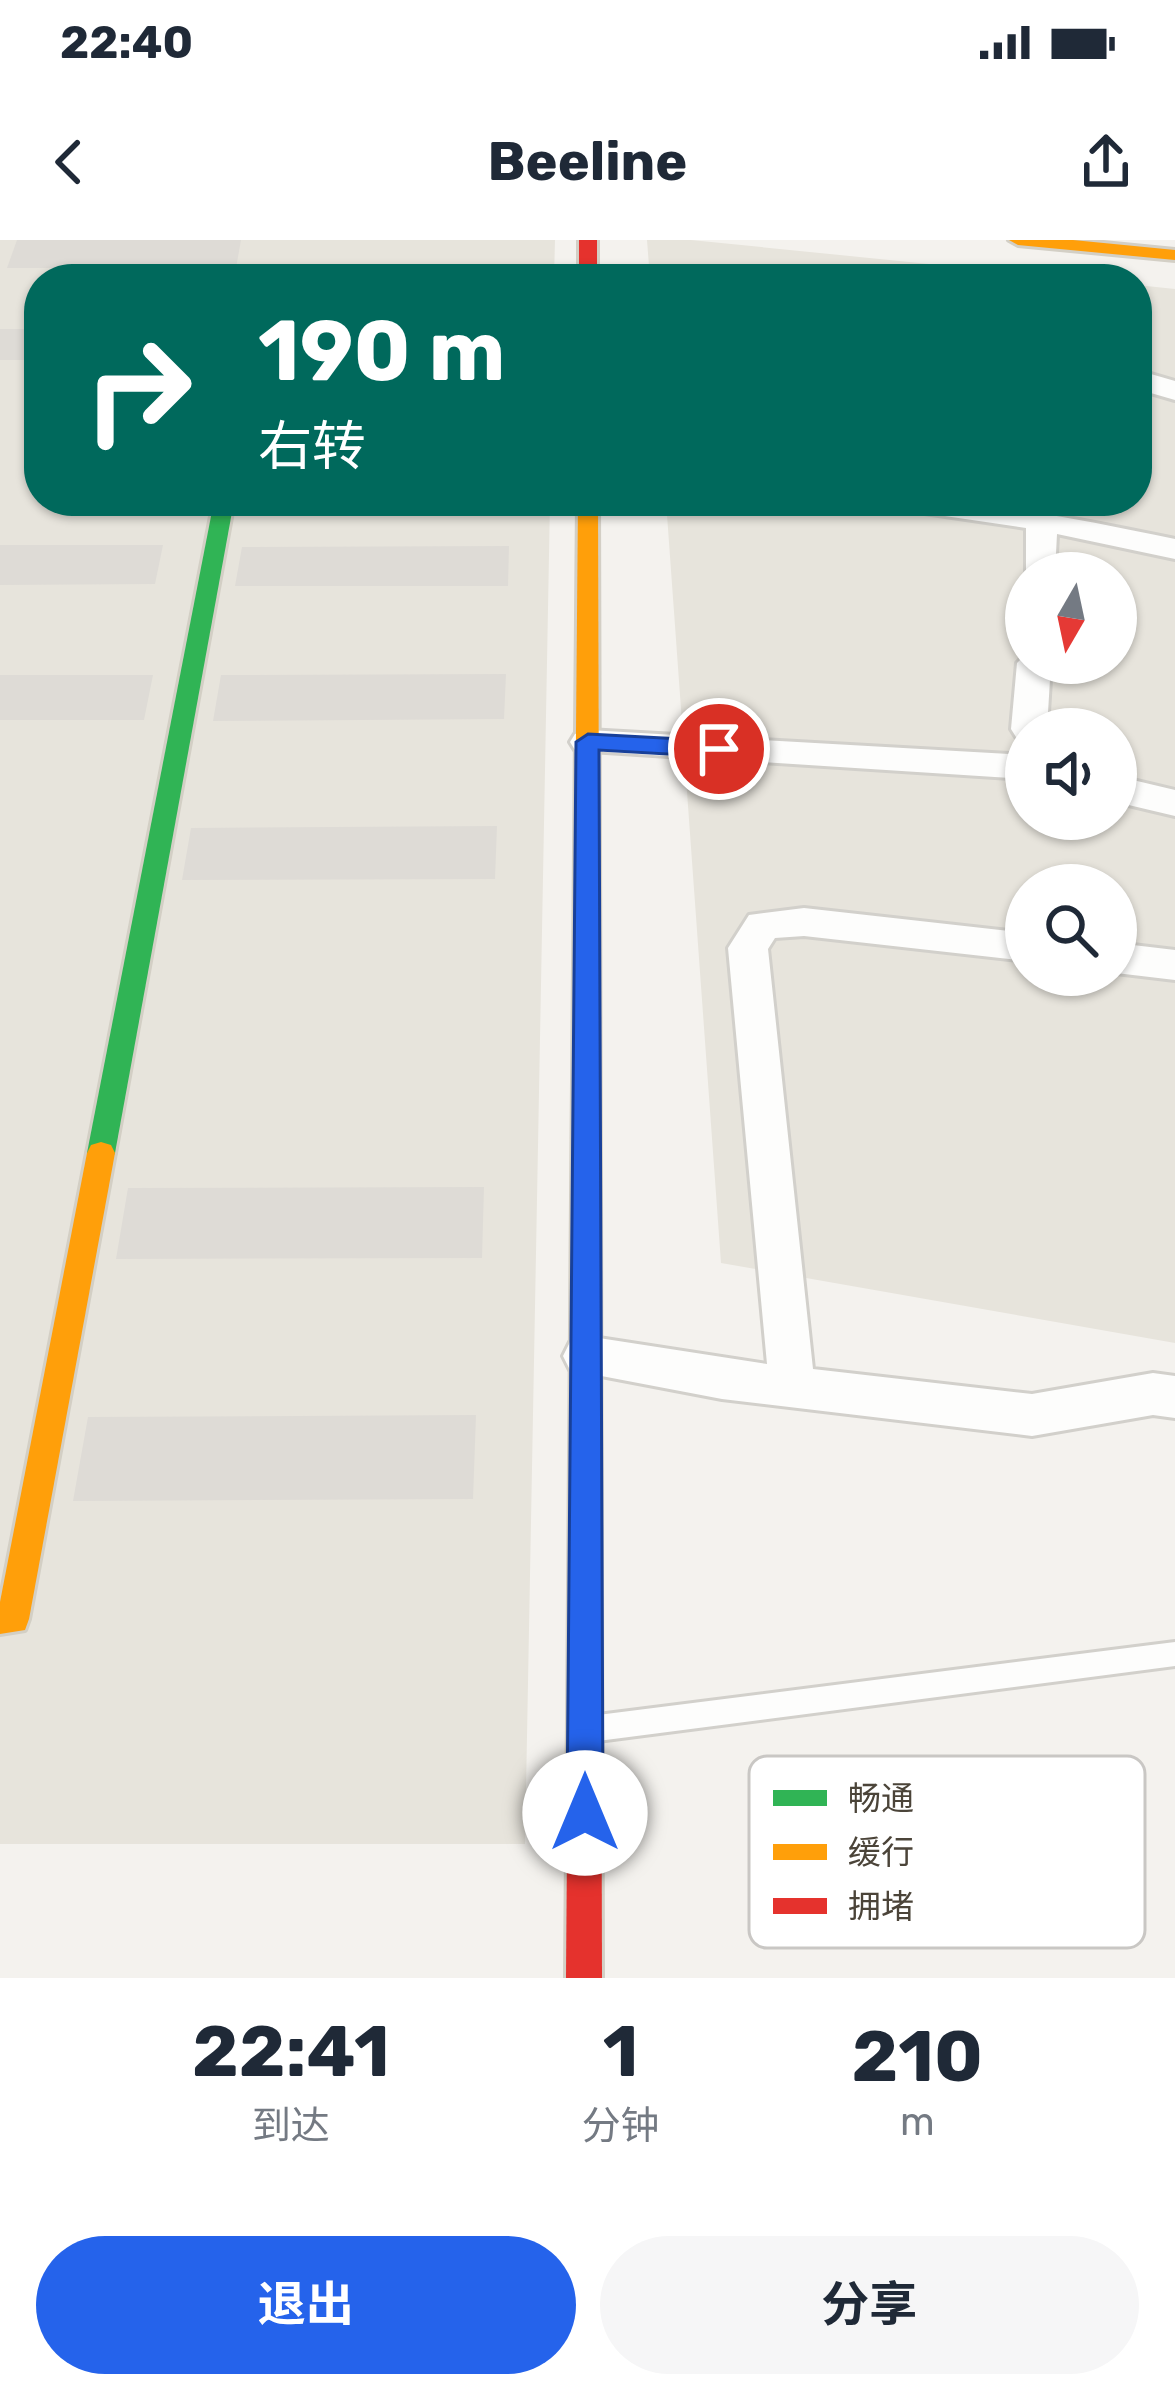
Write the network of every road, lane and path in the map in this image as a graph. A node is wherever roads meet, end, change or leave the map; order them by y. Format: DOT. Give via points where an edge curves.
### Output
graph roads {
  1 [pos="1018,240"];
  2 [pos="1175,255"];
  3 [pos="221,516"];
  4 [pos="588,516"];
  5 [pos="1009,516"];
  6 [pos="1119,516"];
  7 [pos="1042,521"];
  8 [pos="1118,537"];
  9 [pos="1175,549"];
  10 [pos="1040,552"];
  11 [pos="588,742"];
  12 [pos="1005,766"];
  13 [pos="1137,793"];
  14 [pos="1175,803"];
  15 [pos="1005,945"];
  16 [pos="1137,960"];
  17 [pos="1175,965"];
  18 [pos="586,1356"];
  19 [pos="792,1387"];
  20 [pos="1175,1397"];
  21 [pos="0,1619"];
  22 [pos="1175,1654"];
  23 [pos="585,1730"];
  24 [pos="584,1978"];
  1 -- 2 [label="street"];
  3 -- 21 [label="street" via="13,1619"];
  4 -- 11 [label="street"];
  5 -- 7 [label="street"];
  6 -- 8 [label="street"];
  7 -- 8 [label="street"];
  7 -- 10 [label="street"];
  8 -- 9 [label="street"];
  11 -- 12 [label="street"];
  11 -- 18 [label="street"];
  13 -- 14 [label="street"];
  15 -- 19 [label="street" via="804,922 763,925 748,948"];
  16 -- 17 [label="street"];
  18 -- 19 [label="street"];
  18 -- 23 [label="street"];
  19 -- 20 [label="street" via="1032,1415"];
  22 -- 23 [label="lane"];
  23 -- 24 [label="street"];
}
